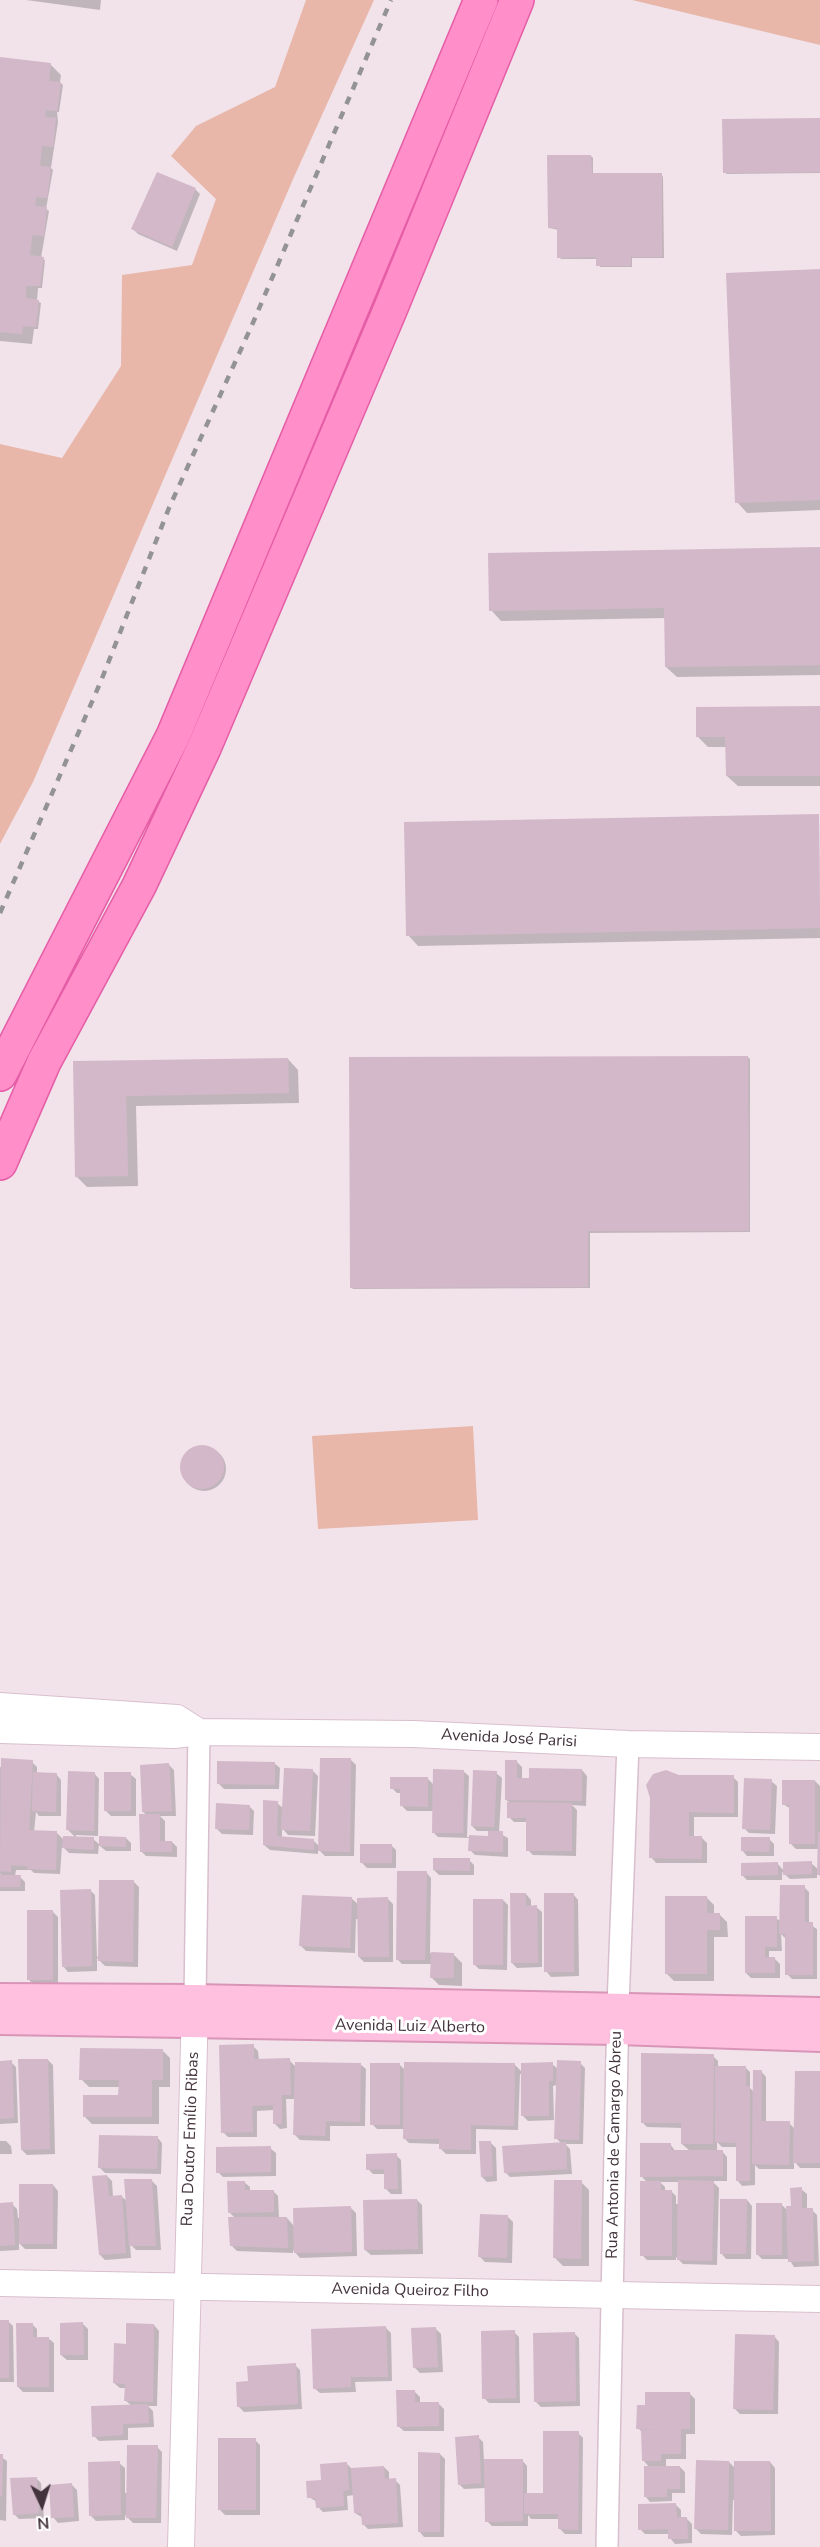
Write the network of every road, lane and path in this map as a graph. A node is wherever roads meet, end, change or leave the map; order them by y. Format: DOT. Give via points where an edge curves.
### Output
graph roads {
  1 [pos="481,0"];
  2 [pos="517,0"];
  3 [pos="0,1074"];
  4 [pos="0,1163"];
  5 [pos="0,1706"];
  6 [pos="0,1730"];
  7 [pos="199,1732"];
  8 [pos="628,1744"];
  9 [pos="820,1748"];
  10 [pos="0,1998"];
  11 [pos="195,2011"];
  12 [pos="820,2012"];
  13 [pos="618,2018"];
  14 [pos="0,2020"];
  15 [pos="820,2037"];
  16 [pos="0,2283"];
  17 [pos="186,2286"];
  18 [pos="611,2295"];
  19 [pos="820,2299"];
  20 [pos="181,2547"];
  21 [pos="606,2547"];
  1 -- 3 [label="main road" via="173,736"];
  2 -- 4 [label="main road" via="386,321 204,748 139,886 44,1062"];
  5 -- 7 [label="street, Avenida José Parisi" via="177,1718"];
  6 -- 7 [label="street, Avenida José Parisi" via="174,1735"];
  7 -- 8 [label="street, Avenida José Parisi" via="413,1734"];
  7 -- 11 [label="street, Rua Doutor Emílio Ribas"];
  8 -- 9 [label="street, Avenida José Parisi"];
  8 -- 13 [label="street, Rua Antonia de Camargo Abreu"];
  10 -- 11 [label="main road, Avenida Luiz Alberto"];
  11 -- 13 [label="main road, Avenida Luiz Alberto"];
  11 -- 14 [label="main road, Avenida Luiz Alberto"];
  11 -- 17 [label="street, Rua Doutor Emílio Ribas"];
  12 -- 13 [label="main road, Avenida Luiz Alberto"];
  13 -- 15 [label="main road, Avenida Luiz Alberto"];
  13 -- 18 [label="street, Rua Antonia de Camargo Abreu"];
  16 -- 17 [label="street, Avenida Queiroz Filho"];
  17 -- 18 [label="street, Avenida Queiroz Filho"];
  17 -- 20 [label="street, Rua Doutor Emílio Ribas"];
  18 -- 19 [label="street, Avenida Queiroz Filho"];
  18 -- 21 [label="street, Rua Antonia de Camargo Abreu"];
}
